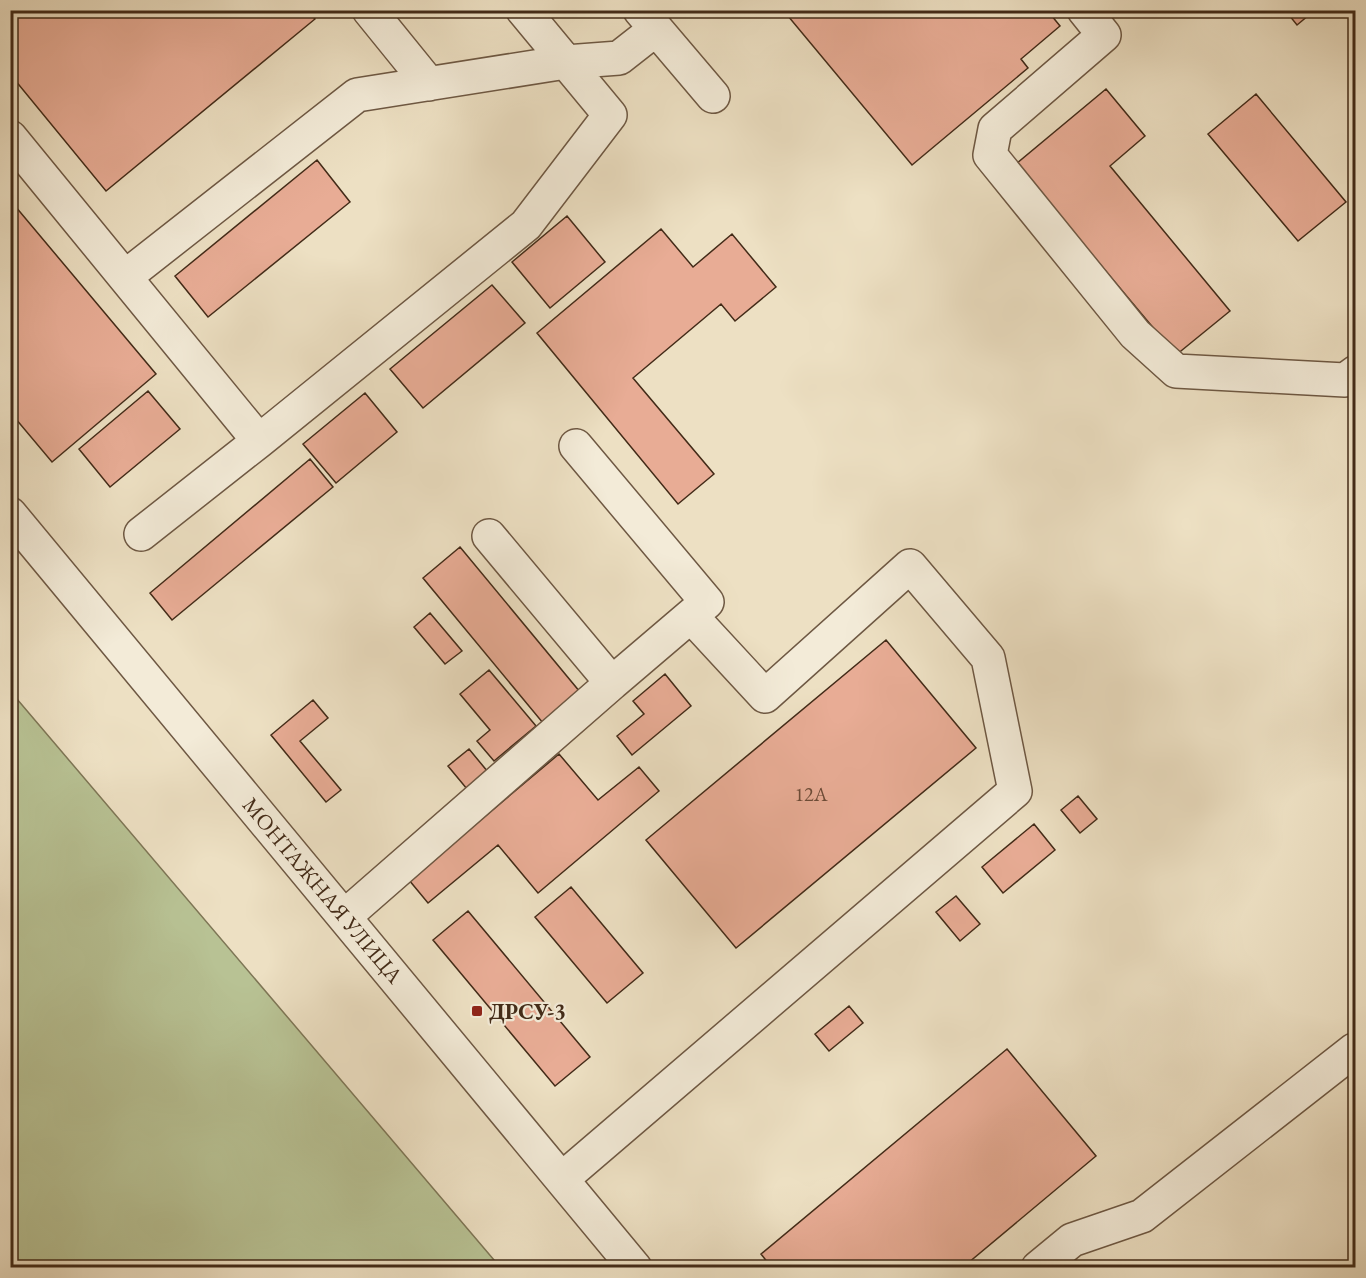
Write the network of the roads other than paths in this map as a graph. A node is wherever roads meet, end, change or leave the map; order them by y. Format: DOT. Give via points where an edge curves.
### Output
graph roads {
  1 [pos="369,10"];
  2 [pos="523,10"];
  3 [pos="1084,10"];
  4 [pos="648,20"];
  5 [pos="566,62"];
  6 [pos="429,84"];
  7 [pos="713,96"];
  8 [pos="10,137"];
  9 [pos="125,277"];
  10 [pos="1356,372"];
  11 [pos="260,441"];
  12 [pos="576,446"];
  13 [pos="10,514"];
  14 [pos="141,534"];
  15 [pos="489,536"];
  16 [pos="691,616"];
  17 [pos="612,683"];
  18 [pos="344,916"];
  19 [pos="1354,1050"];
  20 [pos="562,1179"];
  21 [pos="635,1268"];
  22 [pos="1038,1268"];
  1 -- 6 [label="street"];
  2 -- 5 [label="street"];
  3 -- 10 [label="street" via="1104,35 995,129 990,155 1135,334 1176,371 1345,380"];
  4 -- 5 [label="street" via="619,58"];
  4 -- 7 [label="street"];
  5 -- 6 [label="street"];
  5 -- 11 [label="street" via="610,115 526,225"];
  6 -- 9 [label="street" via="357,95"];
  8 -- 9 [label="street"];
  9 -- 11 [label="street"];
  11 -- 14 [label="street"];
  12 -- 16 [label="street" via="707,602"];
  13 -- 18 [label="street, МОНТАЖНАЯ УЛИЦА"];
  15 -- 17 [label="street"];
  16 -- 17 [label="street"];
  16 -- 20 [label="street" via="765,696 910,566 988,658 1015,791"];
  17 -- 18 [label="street"];
  18 -- 20 [label="street, МОНТАЖНАЯ УЛИЦА"];
  19 -- 22 [label="street" via="1142,1216 1072,1240"];
  20 -- 21 [label="street, МОНТАЖНАЯ УЛИЦА"];
}
